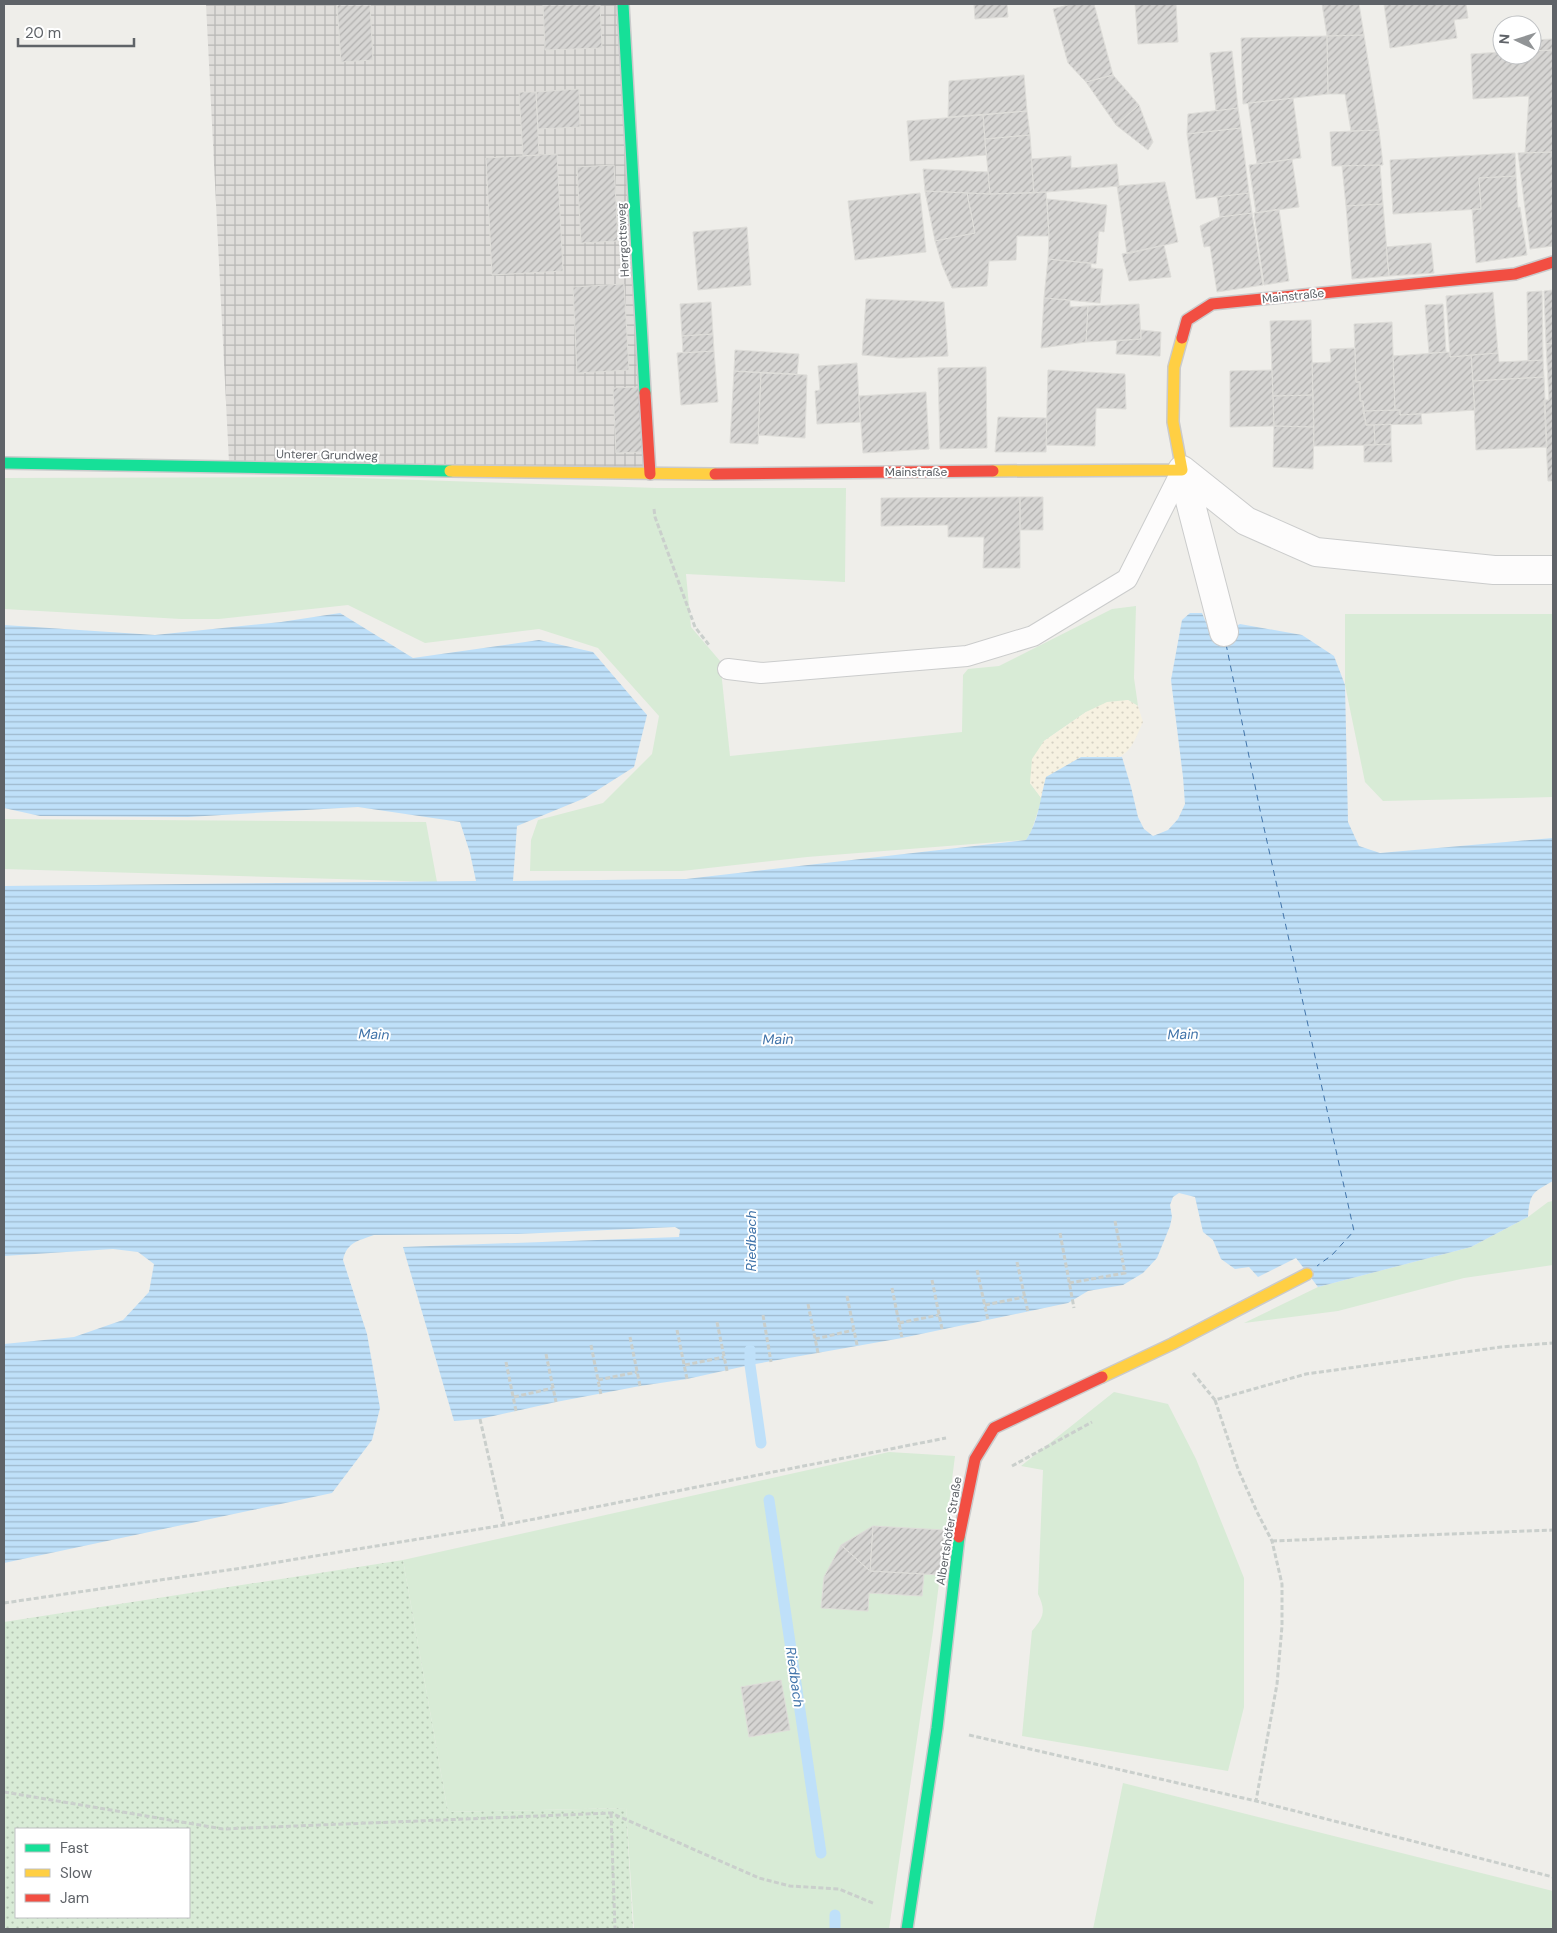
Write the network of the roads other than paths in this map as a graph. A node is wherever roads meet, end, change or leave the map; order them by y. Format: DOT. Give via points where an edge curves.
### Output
graph roads {
  1 [pos="623,4"];
  2 [pos="1553,262"];
  3 [pos="4,463"];
  4 [pos="1182,470"];
  5 [pos="650,474"];
  6 [pos="1553,570"];
  7 [pos="1224,632"];
  8 [pos="728,669"];
  9 [pos="1307,1274"];
  10 [pos="908,1926"];
  1 -- 5 [label="street, Herrgottsweg"];
  2 -- 4 [label="street, Mainstraße" via="1515,274 1212,304 1187,320 1174,366 1173,422"];
  3 -- 5 [label="street, Unterer Grundweg"];
  4 -- 5 [label="street, Mainstraße"];
  4 -- 6 [label="street" via="1246,522 1316,552 1494,570"];
  4 -- 7 [label="street, Mainstraße"];
  4 -- 8 [label="lane" via="1127,579 1034,636 967,656 761,673"];
  9 -- 10 [label="street, Albertshöfer Straße" via="1172,1344 994,1428 975,1459 957,1548 937,1728"];
}
